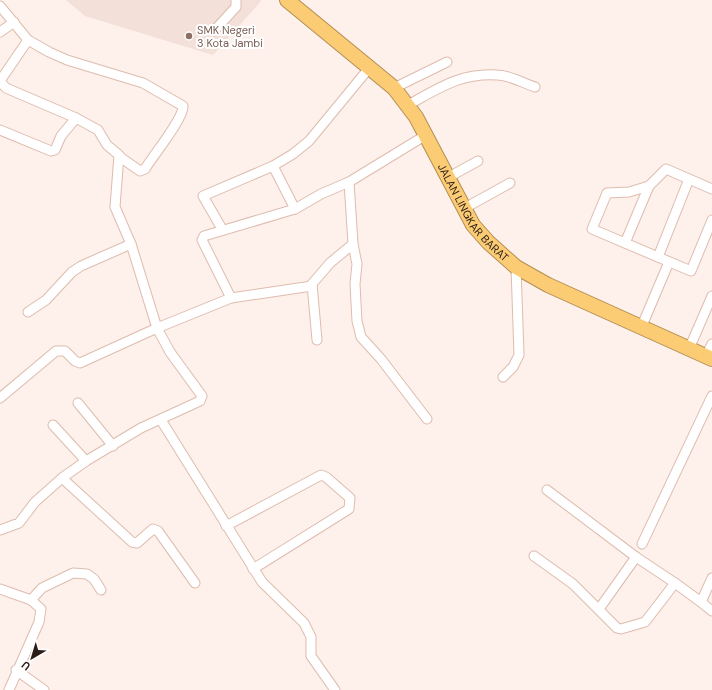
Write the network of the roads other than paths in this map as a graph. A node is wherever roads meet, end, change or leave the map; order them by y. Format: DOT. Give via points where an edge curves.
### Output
graph roads {
  1 [pos="236,0"];
  2 [pos="287,0"];
  3 [pos="0,6"];
  4 [pos="14,22"];
  5 [pos="214,31"];
  6 [pos="0,32"];
  7 [pos="28,40"];
  8 [pos="448,62"];
  9 [pos="370,67"];
  10 [pos="0,81"];
  11 [pos="535,87"];
  12 [pos="394,88"];
  13 [pos="408,105"];
  14 [pos="76,118"];
  15 [pos="0,130"];
  16 [pos="426,135"];
  17 [pos="120,157"];
  18 [pos="478,161"];
  19 [pos="274,166"];
  20 [pos="447,178"];
  21 [pos="690,179"];
  22 [pos="349,182"];
  23 [pos="510,182"];
  24 [pos="649,186"];
  25 [pos="712,189"];
  26 [pos="295,209"];
  27 [pos="463,209"];
  28 [pos="712,220"];
  29 [pos="222,230"];
  30 [pos="625,243"];
  31 [pos="131,244"];
  32 [pos="353,244"];
  33 [pos="658,257"];
  34 [pos="669,262"];
  35 [pos="516,267"];
  36 [pos="312,286"];
  37 [pos="712,296"];
  38 [pos="231,298"];
  39 [pos="28,312"];
  40 [pos="157,328"];
  41 [pos="641,328"];
  42 [pos="317,340"];
  43 [pos="689,350"];
  44 [pos="710,353"];
  45 [pos="502,377"];
  46 [pos="712,396"];
  47 [pos="0,398"];
  48 [pos="78,403"];
  49 [pos="427,419"];
  50 [pos="160,420"];
  51 [pos="53,425"];
  52 [pos="113,446"];
  53 [pos="86,461"];
  54 [pos="62,478"];
  55 [pos="547,490"];
  56 [pos="226,526"];
  57 [pos="0,530"];
  58 [pos="642,544"];
  59 [pos="534,556"];
  60 [pos="636,557"];
  61 [pos="253,569"];
  62 [pos="712,578"];
  63 [pos="195,583"];
  64 [pos="675,583"];
  65 [pos="0,589"];
  66 [pos="101,590"];
  67 [pos="31,600"];
  68 [pos="701,602"];
  69 [pos="599,609"];
  70 [pos="712,611"];
  71 [pos="16,670"];
  72 [pos="9,690"];
  73 [pos="44,690"];
  74 [pos="335,690"];
  1 -- 5 [label="street" via="236,7"];
  2 -- 9 [label="highway, JALAN LINGKAR BARAT"];
  3 -- 4 [label="street"];
  4 -- 6 [label="street"];
  4 -- 7 [label="street"];
  7 -- 10 [label="street"];
  7 -- 17 [label="street" via="67,60 143,83 183,106 182,114 172,131 145,169 135,169"];
  8 -- 12 [label="street"];
  9 -- 12 [label="highway, JALAN LINGKAR BARAT"];
  9 -- 19 [label="street" via="309,141"];
  10 -- 14 [label="street" via="6,88"];
  11 -- 13 [label="street" via="498,74 471,76 456,79"];
  12 -- 13 [label="highway, JALAN LINGKAR BARAT"];
  13 -- 16 [label="highway, JALAN LINGKAR BARAT"];
  14 -- 15 [label="street" via="61,136 55,150 51,151"];
  14 -- 17 [label="street" via="98,130 107,145"];
  16 -- 20 [label="highway, JALAN LINGKAR BARAT"];
  16 -- 22 [label="street"];
  17 -- 31 [label="street" via="116,176 115,207"];
  18 -- 20 [label="street"];
  19 -- 26 [label="street"];
  19 -- 29 [label="street" via="203,196"];
  20 -- 27 [label="highway, JALAN LINGKAR BARAT"];
  21 -- 24 [label="street" via="666,168"];
  21 -- 25 [label="street"];
  21 -- 33 [label="street"];
  22 -- 26 [label="street"];
  22 -- 32 [label="street"];
  23 -- 27 [label="street"];
  24 -- 30 [label="street"];
  24 -- 30 [label="street" via="629,192 607,193 592,229"];
  26 -- 29 [label="street"];
  27 -- 35 [label="highway, JALAN LINGKAR BARAT" via="488,242"];
  28 -- 34 [label="street" via="691,271"];
  29 -- 38 [label="street" via="206,235 202,240"];
  30 -- 33 [label="street"];
  31 -- 39 [label="street" via="81,266 46,300"];
  31 -- 40 [label="street"];
  32 -- 36 [label="street" via="330,263"];
  32 -- 49 [label="street" via="357,264 357,321 361,337"];
  33 -- 34 [label="street"];
  34 -- 41 [label="street"];
  35 -- 41 [label="highway, JALAN LINGKAR BARAT" via="548,285"];
  35 -- 45 [label="street" via="519,355 513,367"];
  36 -- 38 [label="street"];
  36 -- 42 [label="street"];
  37 -- 43 [label="street"];
  38 -- 40 [label="street"];
  40 -- 47 [label="street" via="80,363 65,351 56,351"];
  40 -- 50 [label="street" via="170,352 202,396 200,401"];
  41 -- 43 [label="highway, JALAN LINGKAR BARAT"];
  43 -- 44 [label="highway, JALAN LINGKAR BARAT"];
  46 -- 58 [label="street"];
  48 -- 52 [label="street"];
  50 -- 52 [label="street" via="141,428"];
  50 -- 56 [label="street"];
  51 -- 53 [label="street"];
  52 -- 53 [label="street"];
  53 -- 54 [label="street"];
  54 -- 57 [label="street" via="35,502 18,523"];
  54 -- 63 [label="street" via="132,542 137,543 153,530 158,531"];
  55 -- 60 [label="street"];
  56 -- 61 [label="street"];
  56 -- 61 [label="street" via="321,476 326,477 350,498 348,509"];
  59 -- 69 [label="street" via="574,584"];
  60 -- 64 [label="street"];
  60 -- 69 [label="street"];
  61 -- 74 [label="street" via="262,582 304,623 311,637 311,656"];
  62 -- 68 [label="street"];
  64 -- 68 [label="street"];
  64 -- 69 [label="street" via="641,625 617,628"];
  65 -- 67 [label="street"];
  66 -- 67 [label="street" via="88,574 73,573 42,588"];
  67 -- 71 [label="street" via="41,608 41,613"];
  68 -- 70 [label="street"];
  71 -- 72 [label="street"];
  71 -- 73 [label="street"];
}
